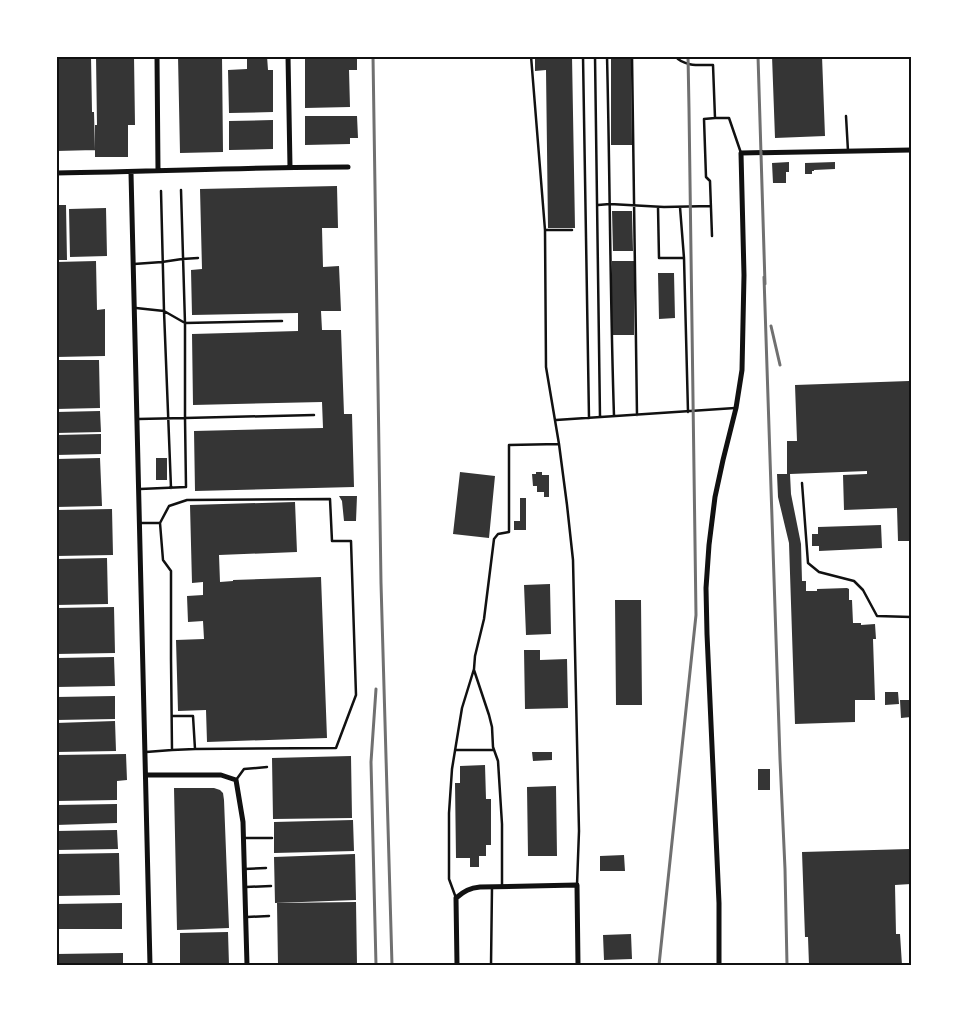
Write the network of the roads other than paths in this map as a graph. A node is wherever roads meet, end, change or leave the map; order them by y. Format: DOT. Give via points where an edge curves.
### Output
graph roads {
  1 [pos="156,56"];
  2 [pos="288,56"];
  3 [pos="531,56"];
  4 [pos="583,56"];
  5 [pos="595,56"];
  6 [pos="608,56"];
  7 [pos="632,56"];
  8 [pos="675,56"];
  9 [pos="846,116"];
  10 [pos="715,118"];
  11 [pos="911,150"];
  12 [pos="848,151"];
  13 [pos="741,153"];
  14 [pos="290,167"];
  15 [pos="348,167"];
  16 [pos="158,170"];
  17 [pos="56,173"];
  18 [pos="131,173"];
  19 [pos="181,190"];
  20 [pos="161,191"];
  21 [pos="610,204"];
  22 [pos="598,205"];
  23 [pos="634,206"];
  24 [pos="658,206"];
  25 [pos="711,206"];
  26 [pos="680,207"];
  27 [pos="545,230"];
  28 [pos="572,230"];
  29 [pos="712,236"];
  30 [pos="198,258"];
  31 [pos="684,258"];
  32 [pos="182,259"];
  33 [pos="162,262"];
  34 [pos="133,264"];
  35 [pos="134,308"];
  36 [pos="164,311"];
  37 [pos="282,322"];
  38 [pos="185,323"];
  39 [pos="736,408"];
  40 [pos="688,412"];
  41 [pos="314,415"];
  42 [pos="638,415"];
  43 [pos="614,416"];
  44 [pos="600,417"];
  45 [pos="168,418"];
  46 [pos="184,418"];
  47 [pos="589,418"];
  48 [pos="137,419"];
  49 [pos="556,420"];
  50 [pos="559,444"];
  51 [pos="802,483"];
  52 [pos="171,488"];
  53 [pos="138,489"];
  54 [pos="139,523"];
  55 [pos="160,523"];
  56 [pos="911,617"];
  57 [pos="474,669"];
  58 [pos="172,716"];
  59 [pos="195,749"];
  60 [pos="172,750"];
  61 [pos="455,750"];
  62 [pos="494,750"];
  63 [pos="145,752"];
  64 [pos="267,767"];
  65 [pos="146,775"];
  66 [pos="236,780"];
  67 [pos="244,838"];
  68 [pos="272,838"];
  69 [pos="266,868"];
  70 [pos="244,869"];
  71 [pos="577,885"];
  72 [pos="271,886"];
  73 [pos="502,886"];
  74 [pos="245,887"];
  75 [pos="492,887"];
  76 [pos="456,898"];
  77 [pos="269,916"];
  78 [pos="245,917"];
  79 [pos="150,965"];
  80 [pos="247,965"];
  81 [pos="458,965"];
  82 [pos="491,965"];
  83 [pos="578,965"];
  84 [pos="719,965"];
  1 -- 16 [label="street"];
  2 -- 14 [label="street"];
  3 -- 27 [label="lane"];
  4 -- 47 [label="lane"];
  5 -- 22 [label="lane"];
  6 -- 21 [label="lane"];
  7 -- 23 [label="lane"];
  8 -- 10 [label="lane" via="684,63 713,65"];
  9 -- 12 [label="lane"];
  10 -- 13 [label="lane" via="729,118"];
  10 -- 25 [label="lane" via="704,119 706,177 710,181"];
  11 -- 12 [label="street"];
  12 -- 13 [label="street"];
  13 -- 39 [label="street" via="744,309 742,370"];
  14 -- 15 [label="street"];
  14 -- 16 [label="street"];
  16 -- 18 [label="street"];
  17 -- 18 [label="street"];
  18 -- 34 [label="street"];
  19 -- 32 [label="lane"];
  20 -- 33 [label="lane"];
  21 -- 22 [label="lane"];
  21 -- 23 [label="lane"];
  21 -- 43 [label="lane"];
  22 -- 44 [label="lane"];
  23 -- 24 [label="lane"];
  23 -- 42 [label="lane"];
  24 -- 26 [label="lane"];
  24 -- 31 [label="lane" via="659,258"];
  25 -- 26 [label="lane"];
  25 -- 29 [label="lane"];
  26 -- 31 [label="lane"];
  27 -- 28 [label="lane"];
  27 -- 49 [label="lane" via="546,367"];
  30 -- 32 [label="lane"];
  31 -- 40 [label="lane"];
  32 -- 33 [label="lane"];
  32 -- 38 [label="lane"];
  33 -- 34 [label="lane"];
  33 -- 36 [label="lane"];
  34 -- 35 [label="street"];
  35 -- 36 [label="lane"];
  35 -- 48 [label="street"];
  36 -- 38 [label="lane"];
  36 -- 45 [label="lane"];
  37 -- 38 [label="lane"];
  38 -- 46 [label="lane"];
  39 -- 40 [label="lane"];
  39 -- 84 [label="street" via="715,497 706,588"];
  40 -- 42 [label="lane"];
  41 -- 46 [label="lane"];
  42 -- 43 [label="lane"];
  43 -- 44 [label="lane"];
  44 -- 47 [label="lane"];
  45 -- 46 [label="lane"];
  45 -- 48 [label="lane"];
  45 -- 52 [label="lane"];
  46 -- 52 [label="lane" via="186,488"];
  47 -- 49 [label="lane"];
  48 -- 53 [label="street"];
  49 -- 50 [label="lane"];
  50 -- 57 [label="lane" via="509,445 509,532 498,534 494,540"];
  50 -- 71 [label="lane" via="573,567"];
  51 -- 56 [label="lane" via="808,563 819,572 854,581 863,590 877,616"];
  52 -- 53 [label="lane"];
  53 -- 54 [label="street"];
  54 -- 55 [label="lane"];
  54 -- 63 [label="street"];
  55 -- 58 [label="lane" via="163,560 171,571"];
  55 -- 59 [label="lane" via="169,506 188,500 330,499 332,541 351,541 356,695 336,748"];
  57 -- 61 [label="lane" via="462,708"];
  57 -- 62 [label="lane" via="488,708"];
  58 -- 59 [label="lane" via="193,716"];
  58 -- 60 [label="lane"];
  59 -- 60 [label="lane"];
  60 -- 63 [label="lane"];
  61 -- 62 [label="lane"];
  61 -- 76 [label="lane" via="450,790 450,879"];
  62 -- 73 [label="lane" via="498,761 502,811"];
  63 -- 65 [label="street"];
  64 -- 66 [label="lane" via="244,769"];
  65 -- 66 [label="street" via="221,774"];
  65 -- 79 [label="street"];
  66 -- 67 [label="street"];
  67 -- 68 [label="lane"];
  67 -- 70 [label="street"];
  69 -- 70 [label="lane"];
  70 -- 74 [label="street"];
  71 -- 73 [label="street"];
  71 -- 83 [label="street"];
  72 -- 74 [label="lane"];
  73 -- 75 [label="street"];
  74 -- 78 [label="street"];
  75 -- 76 [label="street" via="470,888"];
  75 -- 82 [label="lane"];
  76 -- 81 [label="street"];
  77 -- 78 [label="lane"];
  78 -- 80 [label="street"];
}
